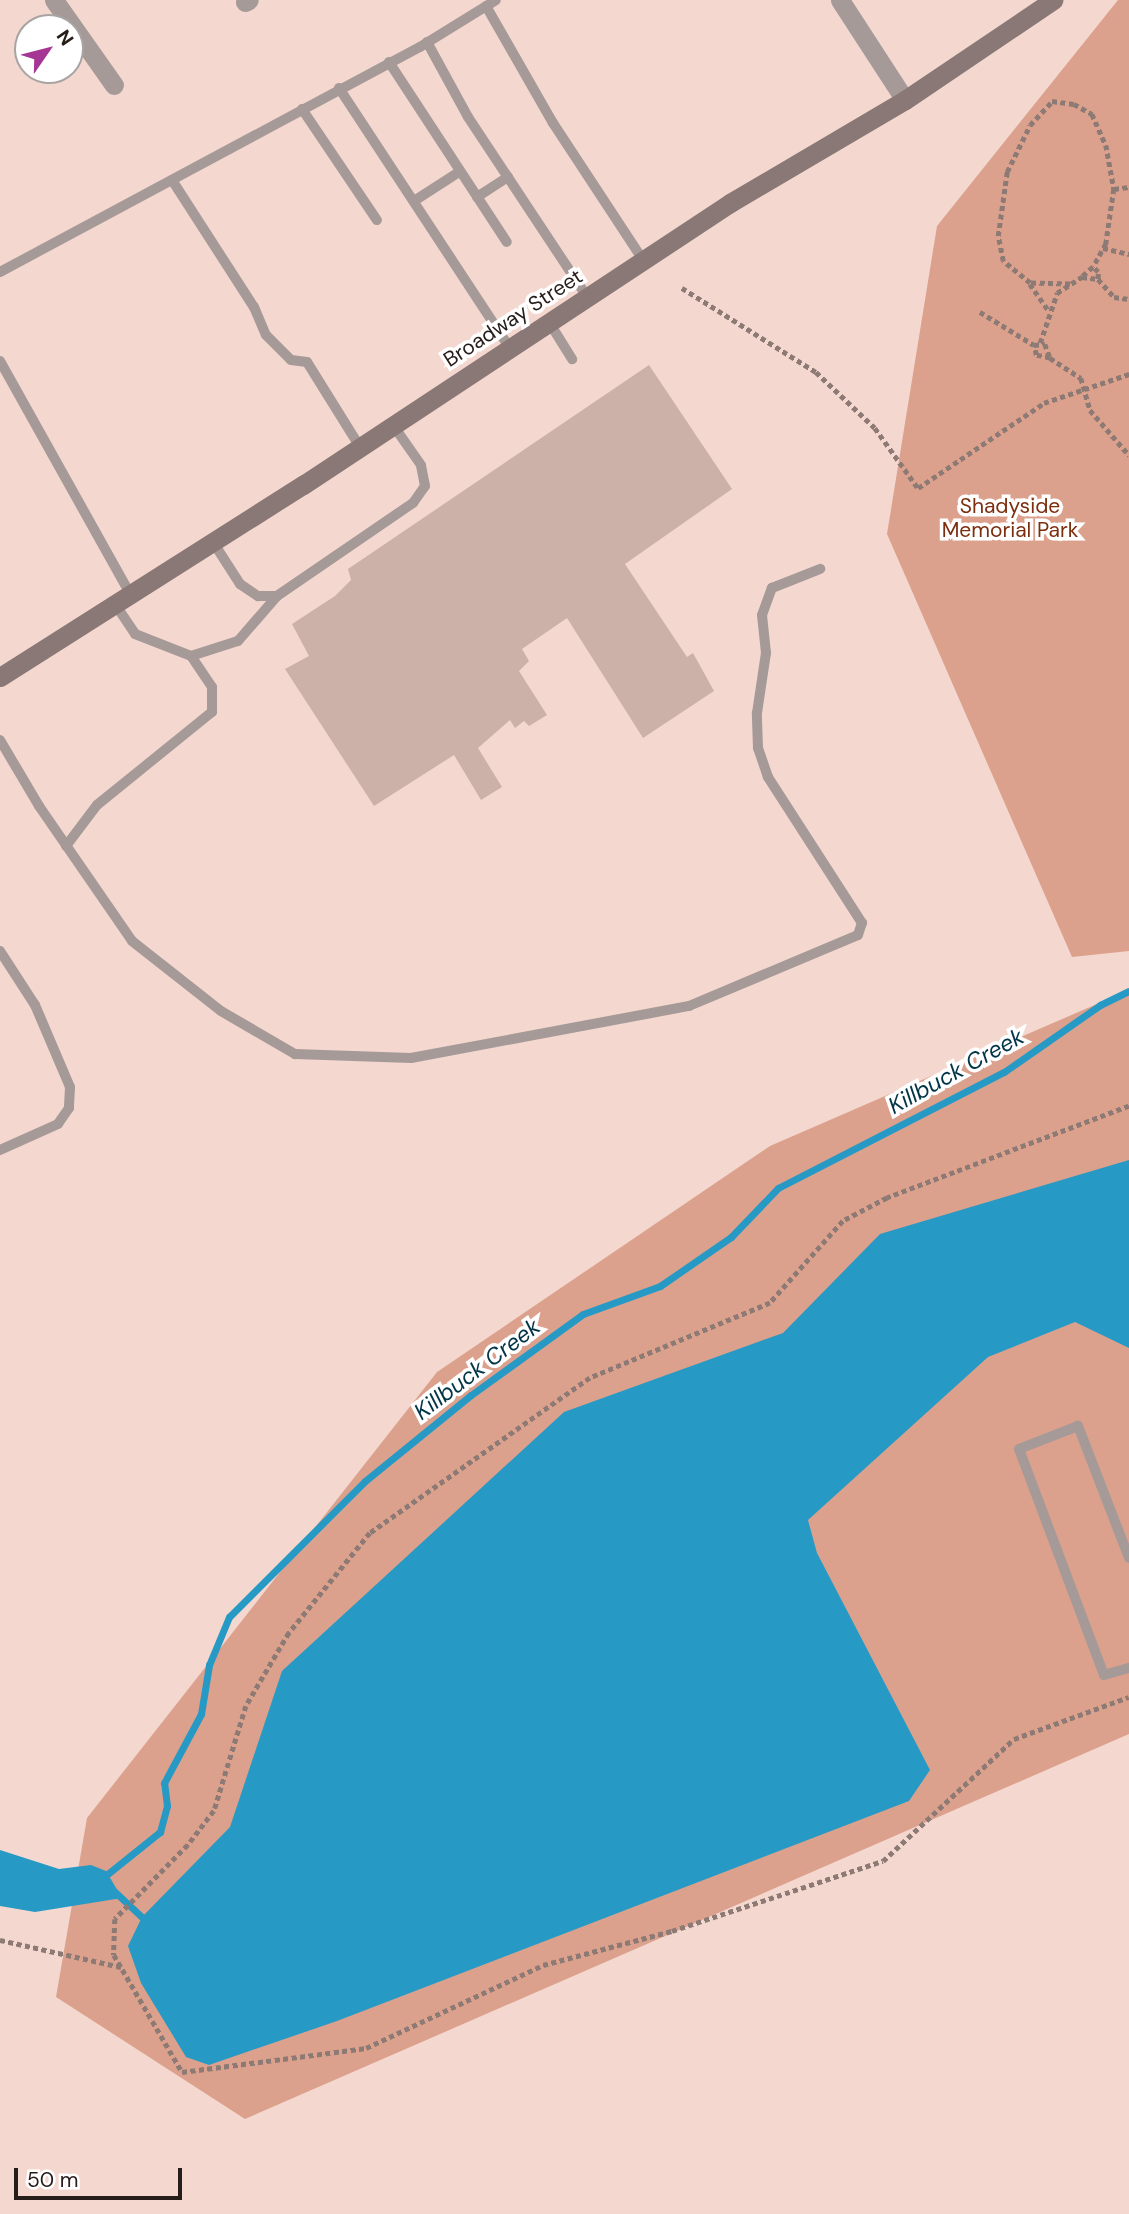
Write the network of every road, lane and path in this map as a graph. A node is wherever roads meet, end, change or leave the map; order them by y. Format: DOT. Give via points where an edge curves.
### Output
graph roads {
  1 [pos="54,0"];
  2 [pos="840,0"];
  3 [pos="1053,0"];
  4 [pos="491,3"];
  5 [pos="427,42"];
  6 [pos="389,62"];
  7 [pos="114,85"];
  8 [pos="339,88"];
  9 [pos="905,100"];
  10 [pos="302,109"];
  11 [pos="459,172"];
  12 [pos="508,177"];
  13 [pos="172,180"];
  14 [pos="1129,187"];
  15 [pos="1114,189"];
  16 [pos="477,197"];
  17 [pos="414,201"];
  18 [pos="377,220"];
  19 [pos="508,242"];
  20 [pos="1103,248"];
  21 [pos="1129,254"];
  22 [pos="643,260"];
  23 [pos="1093,267"];
  24 [pos="0,272"];
  25 [pos="1082,277"];
  26 [pos="1098,279"];
  27 [pos="1030,284"];
  28 [pos="1070,284"];
  29 [pos="682,288"];
  30 [pos="587,297"];
  31 [pos="1129,299"];
  32 [pos="1048,310"];
  33 [pos="980,312"];
  34 [pos="549,322"];
  35 [pos="1037,344"];
  36 [pos="510,348"];
  37 [pos="1050,358"];
  38 [pos="572,359"];
  39 [pos="0,361"];
  40 [pos="1129,374"];
  41 [pos="1085,387"];
  42 [pos="393,425"];
  43 [pos="360,447"];
  44 [pos="1129,455"];
  45 [pos="213,541"];
  46 [pos="820,569"];
  47 [pos="277,596"];
  48 [pos="123,599"];
  49 [pos="191,656"];
  50 [pos="1,673"];
  51 [pos="0,740"];
  52 [pos="66,846"];
  53 [pos="0,951"];
  54 [pos="1129,1106"];
  55 [pos="0,1150"];
  56 [pos="1129,1558"];
  57 [pos="1129,1668"];
  58 [pos="1129,1697"];
  59 [pos="0,1940"];
  60 [pos="121,1967"];
  1 -- 7 [label="street"];
  2 -- 9 [label="street"];
  3 -- 9 [label="main road, Broadway Street"];
  4 -- 5 [label="lane"];
  4 -- 22 [label="lane" via="553,123"];
  5 -- 6 [label="lane"];
  5 -- 12 [label="lane"];
  6 -- 8 [label="lane"];
  6 -- 11 [label="lane"];
  8 -- 10 [label="lane"];
  8 -- 17 [label="lane"];
  9 -- 22 [label="main road, Broadway Street"];
  10 -- 13 [label="lane"];
  10 -- 18 [label="lane"];
  11 -- 16 [label="lane"];
  11 -- 17 [label="lane"];
  12 -- 16 [label="lane"];
  12 -- 30 [label="lane"];
  13 -- 24 [label="lane"];
  13 -- 43 [label="lane" via="254,307 266,335 290,360 307,362"];
  14 -- 15 [label="path"];
  15 -- 20 [label="path"];
  15 -- 27 [label="path" via="1106,145 1092,114 1074,104 1052,102 1030,125 1018,147 1007,172 1001,208 998,236 1003,261"];
  16 -- 19 [label="lane"];
  17 -- 36 [label="lane"];
  20 -- 21 [label="path"];
  20 -- 23 [label="path"];
  22 -- 30 [label="main road, Broadway Street"];
  23 -- 25 [label="path"];
  23 -- 26 [label="path"];
  25 -- 26 [label="path"];
  25 -- 28 [label="path"];
  26 -- 31 [label="path" via="1114,297"];
  27 -- 28 [label="path"];
  27 -- 32 [label="path"];
  28 -- 32 [label="path" via="1057,293"];
  29 -- 41 [label="path" via="816,372 875,428 918,488 1044,403"];
  30 -- 34 [label="main road, Broadway Street"];
  32 -- 35 [label="path"];
  33 -- 35 [label="path"];
  34 -- 36 [label="main road, Broadway Street"];
  34 -- 38 [label="lane"];
  35 -- 37 [label="path" via="1045,344"];
  35 -- 37 [label="path" via="1036,355"];
  36 -- 42 [label="main road, Broadway Street"];
  37 -- 41 [label="path" via="1081,378"];
  39 -- 48 [label="lane"];
  40 -- 41 [label="path"];
  41 -- 44 [label="path" via="1090,410"];
  42 -- 43 [label="main road, Broadway Street"];
  42 -- 47 [label="lane" via="421,465 425,486 413,503"];
  43 -- 45 [label="main road, Broadway Street"];
  45 -- 47 [label="lane" via="240,584 258,597"];
  45 -- 48 [label="main road, Broadway Street"];
  46 -- 52 [label="lane" via="772,589 762,615 766,653 757,713 758,748 768,776 862,923 858,935 689,1006 411,1058 295,1054 221,1011 132,941"];
  47 -- 49 [label="lane" via="238,641"];
  48 -- 49 [label="lane" via="135,634"];
  48 -- 50 [label="main road, Broadway Street"];
  49 -- 52 [label="lane" via="212,687 212,712 97,805"];
  51 -- 52 [label="lane"];
  53 -- 55 [label="lane" via="35,1005 70,1087 69,1108 58,1124"];
  54 -- 60 [label="path" via="887,1198 843,1221 770,1303 590,1378 370,1533 289,1633 246,1706 214,1811 116,1919 114,1955"];
  56 -- 57 [label="lane" via="1078,1426 1020,1449 1104,1675"];
  58 -- 60 [label="path" via="1014,1739 883,1861 672,1931 543,1965 366,2048 182,2072"];
  59 -- 60 [label="path"];
}
